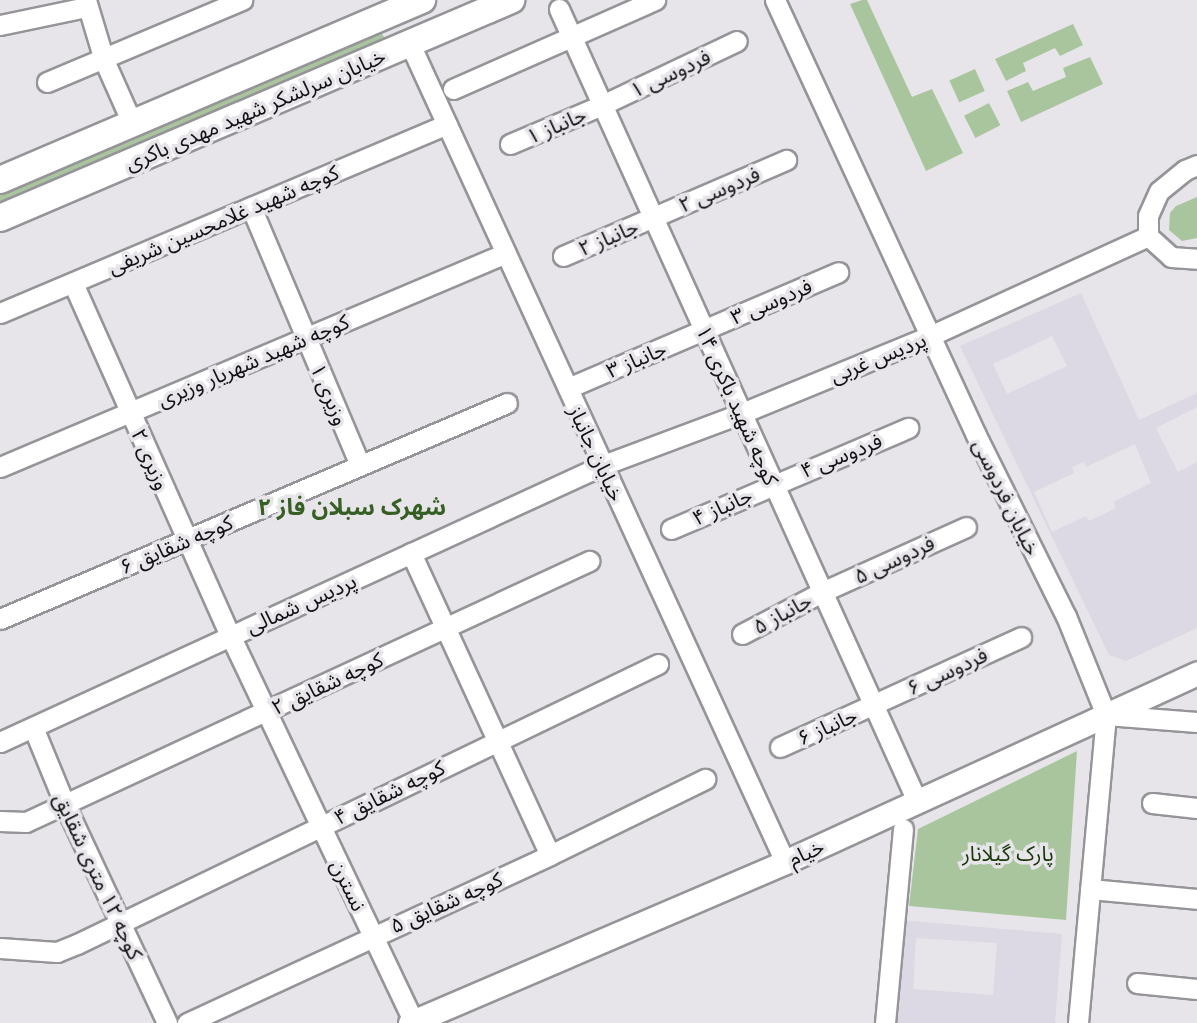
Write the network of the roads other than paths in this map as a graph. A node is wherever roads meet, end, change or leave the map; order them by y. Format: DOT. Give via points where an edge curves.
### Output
graph roads {
  1 [pos="242,0"];
  2 [pos="423,0"];
  3 [pos="511,0"];
  4 [pos="655,0"];
  5 [pos="775,0"];
  6 [pos="86,4"];
  7 [pos="559,9"];
  8 [pos="0,25"];
  9 [pos="571,37"];
  10 [pos="737,41"];
  11 [pos="410,44"];
  12 [pos="104,60"];
  13 [pos="47,82"];
  14 [pos="453,89"];
  15 [pos="602,105"];
  16 [pos="132,124"];
  17 [pos="447,124"];
  18 [pos="510,144"];
  19 [pos="786,160"];
  20 [pos="1197,165"];
  21 [pos="0,180"];
  22 [pos="251,207"];
  23 [pos="0,218"];
  24 [pos="653,218"];
  25 [pos="1148,236"];
  26 [pos="506,253"];
  27 [pos="562,256"];
  28 [pos="1197,259"];
  29 [pos="838,271"];
  30 [pos="72,283"];
  31 [pos="0,313"];
  32 [pos="704,330"];
  33 [pos="930,336"];
  34 [pos="306,338"];
  35 [pos="568,388"];
  36 [pos="507,403"];
  37 [pos="130,412"];
  38 [pos="742,413"];
  39 [pos="908,428"];
  40 [pos="603,465"];
  41 [pos="360,466"];
  42 [pos="0,467"];
  43 [pos="773,483"];
  44 [pos="966,527"];
  45 [pos="671,529"];
  46 [pos="187,539"];
  47 [pos="411,553"];
  48 [pos="589,561"];
  49 [pos="822,592"];
  50 [pos="1,616"];
  51 [pos="446,628"];
  52 [pos="742,634"];
  53 [pos="230,635"];
  54 [pos="1021,637"];
  55 [pos="658,664"];
  56 [pos="1197,673"];
  57 [pos="874,705"];
  58 [pos="266,712"];
  59 [pos="1106,715"];
  60 [pos="1197,722"];
  61 [pos="33,727"];
  62 [pos="497,741"];
  63 [pos="0,742"];
  64 [pos="780,747"];
  65 [pos="705,779"];
  66 [pos="917,801"];
  67 [pos="1152,803"];
  68 [pos="65,805"];
  69 [pos="1197,808"];
  70 [pos="0,821"];
  71 [pos="320,825"];
  72 [pos="903,829"];
  73 [pos="550,856"];
  74 [pos="785,862"];
  75 [pos="1090,889"];
  76 [pos="1197,899"];
  77 [pos="121,921"];
  78 [pos="373,935"];
  79 [pos="0,948"];
  80 [pos="1137,983"];
  81 [pos="1197,989"];
  82 [pos="412,1022"];
  83 [pos="166,1023"];
  84 [pos="187,1023"];
  85 [pos="885,1023"];
  86 [pos="1078,1023"];
  1 -- 12 [label="street"];
  2 -- 11 [label="main road"];
  2 -- 16 [label="main road, خیابان سرلشکر شهید مهدی باکری"];
  3 -- 11 [label="main road, خیابان سرلشکر شهید مهدی باکری"];
  4 -- 9 [label="street"];
  5 -- 33 [label="street, خیابان فردوسی"];
  6 -- 8 [label="street"];
  6 -- 12 [label="street"];
  7 -- 9 [label="street, کوچه شهید باکری ۱۴"];
  9 -- 14 [label="street"];
  9 -- 15 [label="street, کوچه شهید باکری ۱۴"];
  10 -- 15 [label="street, فردوسی ۱"];
  11 -- 17 [label="street, خیابان جانباز"];
  11 -- 23 [label="main road, خیابان سرلشکر شهید مهدی باکری"];
  12 -- 13 [label="street"];
  12 -- 16 [label="street"];
  15 -- 18 [label="street, جانباز ۱"];
  15 -- 24 [label="street, کوچه شهید باکری ۱۴"];
  16 -- 21 [label="main road, خیابان سرلشکر شهید مهدی باکری"];
  17 -- 22 [label="street, کوچه شهید غلامحسین شریفی"];
  17 -- 26 [label="street, خیابان جانباز"];
  19 -- 24 [label="street, فردوسی ۲"];
  20 -- 25 [label="street" via="1159,191 1148,216"];
  22 -- 30 [label="street, کوچه شهید غلامحسین شریفی"];
  22 -- 34 [label="street, وزیری ۱"];
  24 -- 27 [label="street, جانباز ۲"];
  24 -- 32 [label="street, کوچه شهید باکری ۱۴"];
  25 -- 28 [label="street" via="1171,257"];
  25 -- 33 [label="street, پردیس غربی"];
  26 -- 34 [label="street, کوچه شهید شهریار وزیری"];
  26 -- 35 [label="street, خیابان جانباز"];
  29 -- 32 [label="street, فردوسی ۳"];
  30 -- 31 [label="street, کوچه شهید غلامحسین شریفی"];
  30 -- 37 [label="street, وزیری ۲"];
  32 -- 35 [label="street, جانباز ۳"];
  32 -- 38 [label="street, کوچه شهید باکری ۱۴"];
  33 -- 38 [label="street, پردیس غربی"];
  33 -- 59 [label="street, خیابان فردوسی" via="1066,616"];
  34 -- 37 [label="street, کوچه شهید شهریار وزیری"];
  34 -- 41 [label="street, وزیری ۱"];
  35 -- 40 [label="street, خیابان جانباز"];
  36 -- 41 [label="street, کوچه شقایق ۶"];
  37 -- 42 [label="street, کوچه شهید شهریار وزیری"];
  37 -- 46 [label="street, وزیری ۲"];
  38 -- 40 [label="street, پردیس غربی"];
  38 -- 43 [label="street, کوچه شهید باکری ۱۴"];
  39 -- 43 [label="street, فردوسی ۴"];
  40 -- 47 [label="street, پردیس شمالی"];
  40 -- 74 [label="street, خیابان جانباز"];
  41 -- 46 [label="street, کوچه شقایق ۶"];
  43 -- 45 [label="street, جانباز ۴"];
  43 -- 49 [label="street, کوچه شهید باکری ۱۴"];
  44 -- 49 [label="street, فردوسی ۵"];
  46 -- 50 [label="street, کوچه شقایق ۶"];
  46 -- 53 [label="street, وزیری ۲"];
  47 -- 51 [label="street"];
  47 -- 53 [label="street, پردیس شمالی"];
  48 -- 51 [label="street, کوچه شقایق ۲"];
  49 -- 52 [label="street, جانباز ۵"];
  49 -- 57 [label="street, کوچه شهید باکری ۱۴"];
  51 -- 58 [label="street, کوچه شقایق ۲"];
  51 -- 62 [label="street"];
  53 -- 58 [label="street, نسترن"];
  53 -- 61 [label="street, پردیس شمالی"];
  54 -- 57 [label="street, فردوسی ۶"];
  55 -- 62 [label="street, کوچه شقایق ۴"];
  56 -- 59 [label="street, خیام"];
  57 -- 64 [label="street, جانباز ۶"];
  57 -- 66 [label="street, کوچه شهید باکری ۱۴"];
  58 -- 68 [label="street, کوچه شقایق ۲"];
  58 -- 71 [label="street, نسترن"];
  59 -- 60 [label="street"];
  59 -- 66 [label="street, خیام"];
  59 -- 75 [label="street, خیابان فردوسی"];
  61 -- 63 [label="street, پردیس شمالی"];
  61 -- 68 [label="street, کوچه ۱۲ متری شقایق"];
  62 -- 71 [label="street, کوچه شقایق ۴"];
  62 -- 73 [label="street"];
  65 -- 73 [label="street, کوچه شقایق ۵"];
  66 -- 74 [label="street, خیام"];
  67 -- 69 [label="street"];
  68 -- 70 [label="street, کوچه شقایق ۲" via="26,822"];
  68 -- 77 [label="street, کوچه ۱۲ متری شقایق"];
  71 -- 77 [label="street, کوچه شقایق ۴"];
  71 -- 78 [label="street, نسترن"];
  72 -- 85 [label="street"];
  73 -- 78 [label="street, کوچه شقایق ۵"];
  74 -- 82 [label="street, خیام"];
  75 -- 76 [label="street"];
  75 -- 86 [label="street, خیابان فردوسی"];
  77 -- 79 [label="street, کوچه شقایق ۴" via="57,952"];
  77 -- 83 [label="street, کوچه ۱۲ متری شقایق"];
  78 -- 82 [label="street, نسترن"];
  78 -- 84 [label="street, کوچه شقایق ۵"];
  80 -- 81 [label="street"];
}
